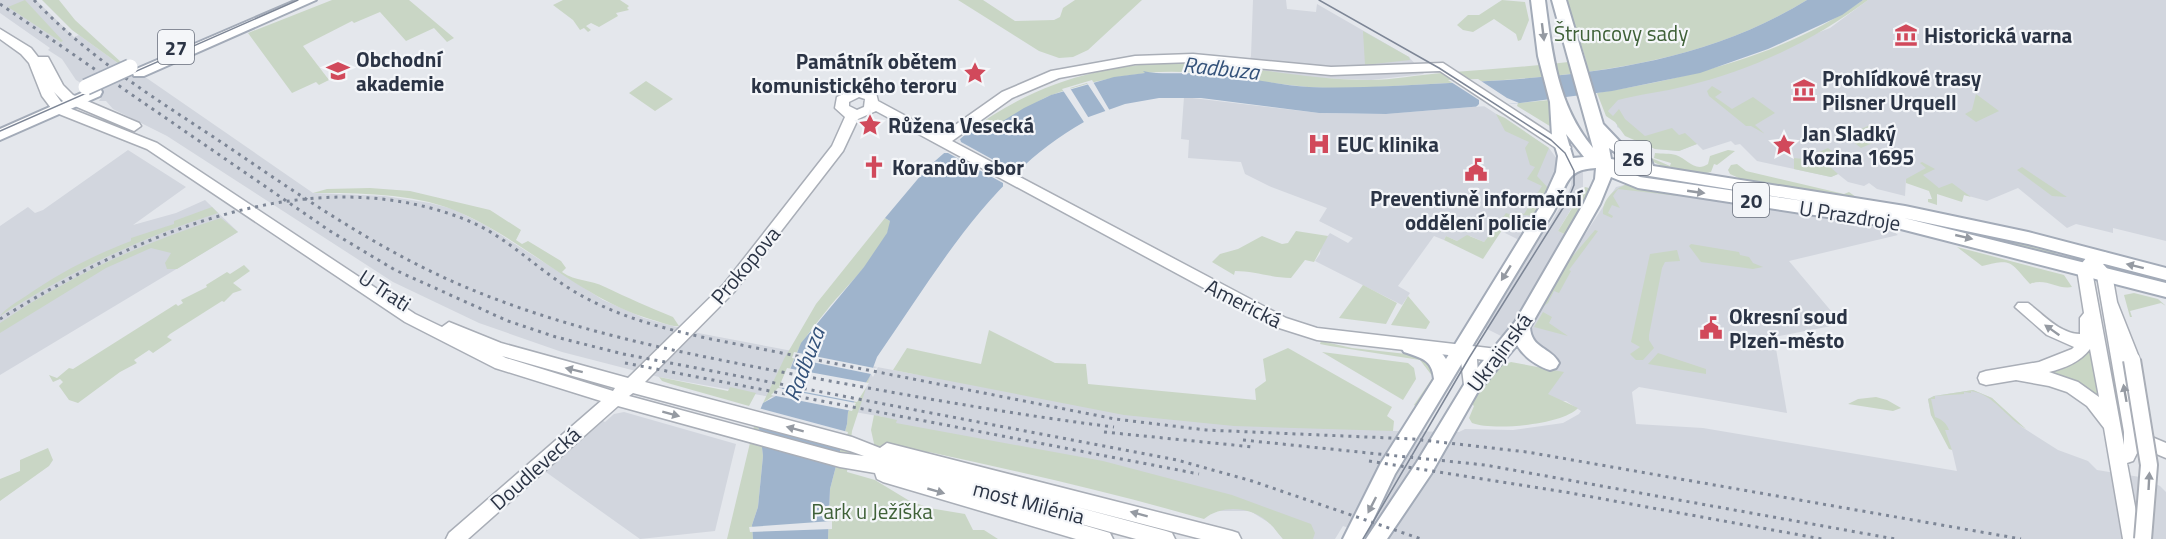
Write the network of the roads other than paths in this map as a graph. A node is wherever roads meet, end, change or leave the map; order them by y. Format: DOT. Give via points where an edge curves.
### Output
graph roads {
  1 [pos="284,0"];
  2 [pos="309,0"];
  3 [pos="1559,0"];
  4 [pos="1537,3"];
  5 [pos="0,24"];
  6 [pos="0,33"];
  7 [pos="134,70"];
  8 [pos="1557,101"];
  9 [pos="63,102"];
  10 [pos="873,105"];
  11 [pos="853,115"];
  12 [pos="1594,122"];
  13 [pos="0,125"];
  14 [pos="0,135"];
  15 [pos="1562,141"];
  16 [pos="947,143"];
  17 [pos="1599,160"];
  18 [pos="1564,172"];
  19 [pos="1684,175"];
  20 [pos="1638,182"];
  21 [pos="1593,204"];
  22 [pos="1751,212"];
  23 [pos="1865,216"];
  24 [pos="2093,263"];
  25 [pos="2166,274"];
  26 [pos="2166,290"];
  27 [pos="2089,297"];
  28 [pos="2109,302"];
  29 [pos="2023,307"];
  30 [pos="1521,327"];
  31 [pos="2086,340"];
  32 [pos="1410,347"];
  33 [pos="1460,350"];
  34 [pos="2100,352"];
  35 [pos="1500,355"];
  36 [pos="1550,363"];
  37 [pos="2004,375"];
  38 [pos="1442,378"];
  39 [pos="1986,378"];
  40 [pos="630,385"];
  41 [pos="1471,388"];
  42 [pos="615,398"];
  43 [pos="737,414"];
  44 [pos="2111,426"];
  45 [pos="728,429"];
  46 [pos="2131,429"];
  47 [pos="852,444"];
  48 [pos="2166,451"];
  49 [pos="2127,456"];
  50 [pos="840,460"];
  51 [pos="1388,469"];
  52 [pos="927,474"];
  53 [pos="1395,508"];
  54 [pos="455,539"];
  55 [pos="1104,539"];
  56 [pos="1166,539"];
  57 [pos="1232,539"];
  58 [pos="1353,539"];
  59 [pos="1376,539"];
  60 [pos="2132,539"];
  61 [pos="2143,539"];
  1 -- 7 [label="main road, 27"];
  2 -- 7 [label="main road, 27"];
  3 -- 12 [label="main road, 26"];
  4 -- 8 [label="main road, one-way"];
  5 -- 9 [label="main road" via="34,48"];
  6 -- 9 [label="main road" via="26,51"];
  7 -- 9 [label="main road, 27"];
  8 -- 15 [label="main road, Ukrajinská"];
  8 -- 17 [label="main road" via="1570,131"];
  9 -- 13 [label="main road, 27"];
  9 -- 14 [label="main road, 27"];
  40 -- 9 [label="main road, U Trati, one-way" via="511,353 457,332 408,305 157,138"];
  9 -- 42 [label="main road, U Trati" via="152,146 371,293 456,343 522,370"];
  10 -- 11 [label="main road" via="866,112"];
  10 -- 11 [label="main road" via="867,93 848,94 841,106"];
  10 -- 16 [label="main road"];
  11 -- 40 [label="main road, Prokopova" via="838,148 729,288"];
  12 -- 17 [label="main road"];
  12 -- 19 [label="main road, 26" via="1604,136 1635,159"];
  15 -- 16 [label="main road" via="1446,70 1331,71 1192,58 1111,63 1056,74 994,103"];
  15 -- 17 [label="main road"];
  15 -- 18 [label="main road, Ukrajinská" via="1566,156"];
  16 -- 32 [label="main road, Americká" via="1281,323 1317,334"];
  17 -- 18 [label="main road" via="1575,163"];
  17 -- 19 [label="main road, U Prazdroje / 20"];
  17 -- 20 [label="main road, U Prazdroje / 26"];
  17 -- 21 [label="main road, Ukrajinská" via="1603,179"];
  18 -- 33 [label="main road, Ukrajinská, one-way" via="1548,207"];
  19 -- 24 [label="main road, U Prazdroje / 20" via="1874,206"];
  20 -- 21 [label="main road, 20" via="1614,184"];
  20 -- 23 [label="main road, U Prazdroje / 20, one-way"];
  21 -- 30 [label="main road, Ukrajinská / 20"];
  22 -- 23 [label="main road" via="1842,219"];
  23 -- 24 [label="main road, U Prazdroje / 20, one-way"];
  25 -- 24 [label="main road, U Prazdroje / 20, one-way"];
  24 -- 26 [label="main road, U Prazdroje / 20"];
  24 -- 27 [label="main road"];
  24 -- 28 [label="main road"];
  27 -- 31 [label="main road"];
  27 -- 34 [label="main road"];
  28 -- 34 [label="main road"];
  46 -- 28 [label="main road, one-way"];
  61 -- 28 [label="main road, one-way, bridge" via="2149,465 2132,360"];
  31 -- 29 [label="main road, one-way" via="2058,335"];
  30 -- 35 [label="main road, Ukrajinská / 20"];
  30 -- 36 [label="main road" via="1522,342"];
  31 -- 37 [label="main road" via="2078,353 2065,362"];
  32 -- 33 [label="main road, Americká"];
  32 -- 38 [label="main road" via="1421,348 1435,357 1441,365"];
  33 -- 35 [label="main road, Americká"];
  33 -- 38 [label="main road, Ukrajinská"];
  33 -- 41 [label="main road" via="1471,362"];
  34 -- 44 [label="main road"];
  35 -- 41 [label="main road, Ukrajinská / 20"];
  37 -- 39 [label="main road"];
  37 -- 44 [label="main road" via="2055,380 2084,392"];
  38 -- 51 [label="main road, Ukrajinská"];
  40 -- 42 [label="main road, Prokopova"];
  40 -- 43 [label="main road, U Trati"];
  41 -- 53 [label="main road, Ukrajinská / 20" via="1424,468"];
  42 -- 45 [label="main road, U Trati, one-way"];
  42 -- 54 [label="main road, Doudlevecká"];
  47 -- 43 [label="main road, most Milénia, one-way"];
  44 -- 60 [label="main road"];
  45 -- 50 [label="main road, most Milénia"];
  46 -- 48 [label="main road" via="2145,442"];
  46 -- 49 [label="main road" via="2133,444"];
  47 -- 52 [label="main road, most Milénia"];
  57 -- 47 [label="main road, one-way" via="902,453"];
  50 -- 52 [label="main road, most Milénia"];
  50 -- 55 [label="main road, one-way"];
  51 -- 53 [label="main road"];
  51 -- 58 [label="main road, Ukrajinská, one-way"];
  52 -- 56 [label="main road, most Milénia"];
  53 -- 59 [label="main road, Ukrajinská / 20"];
}
